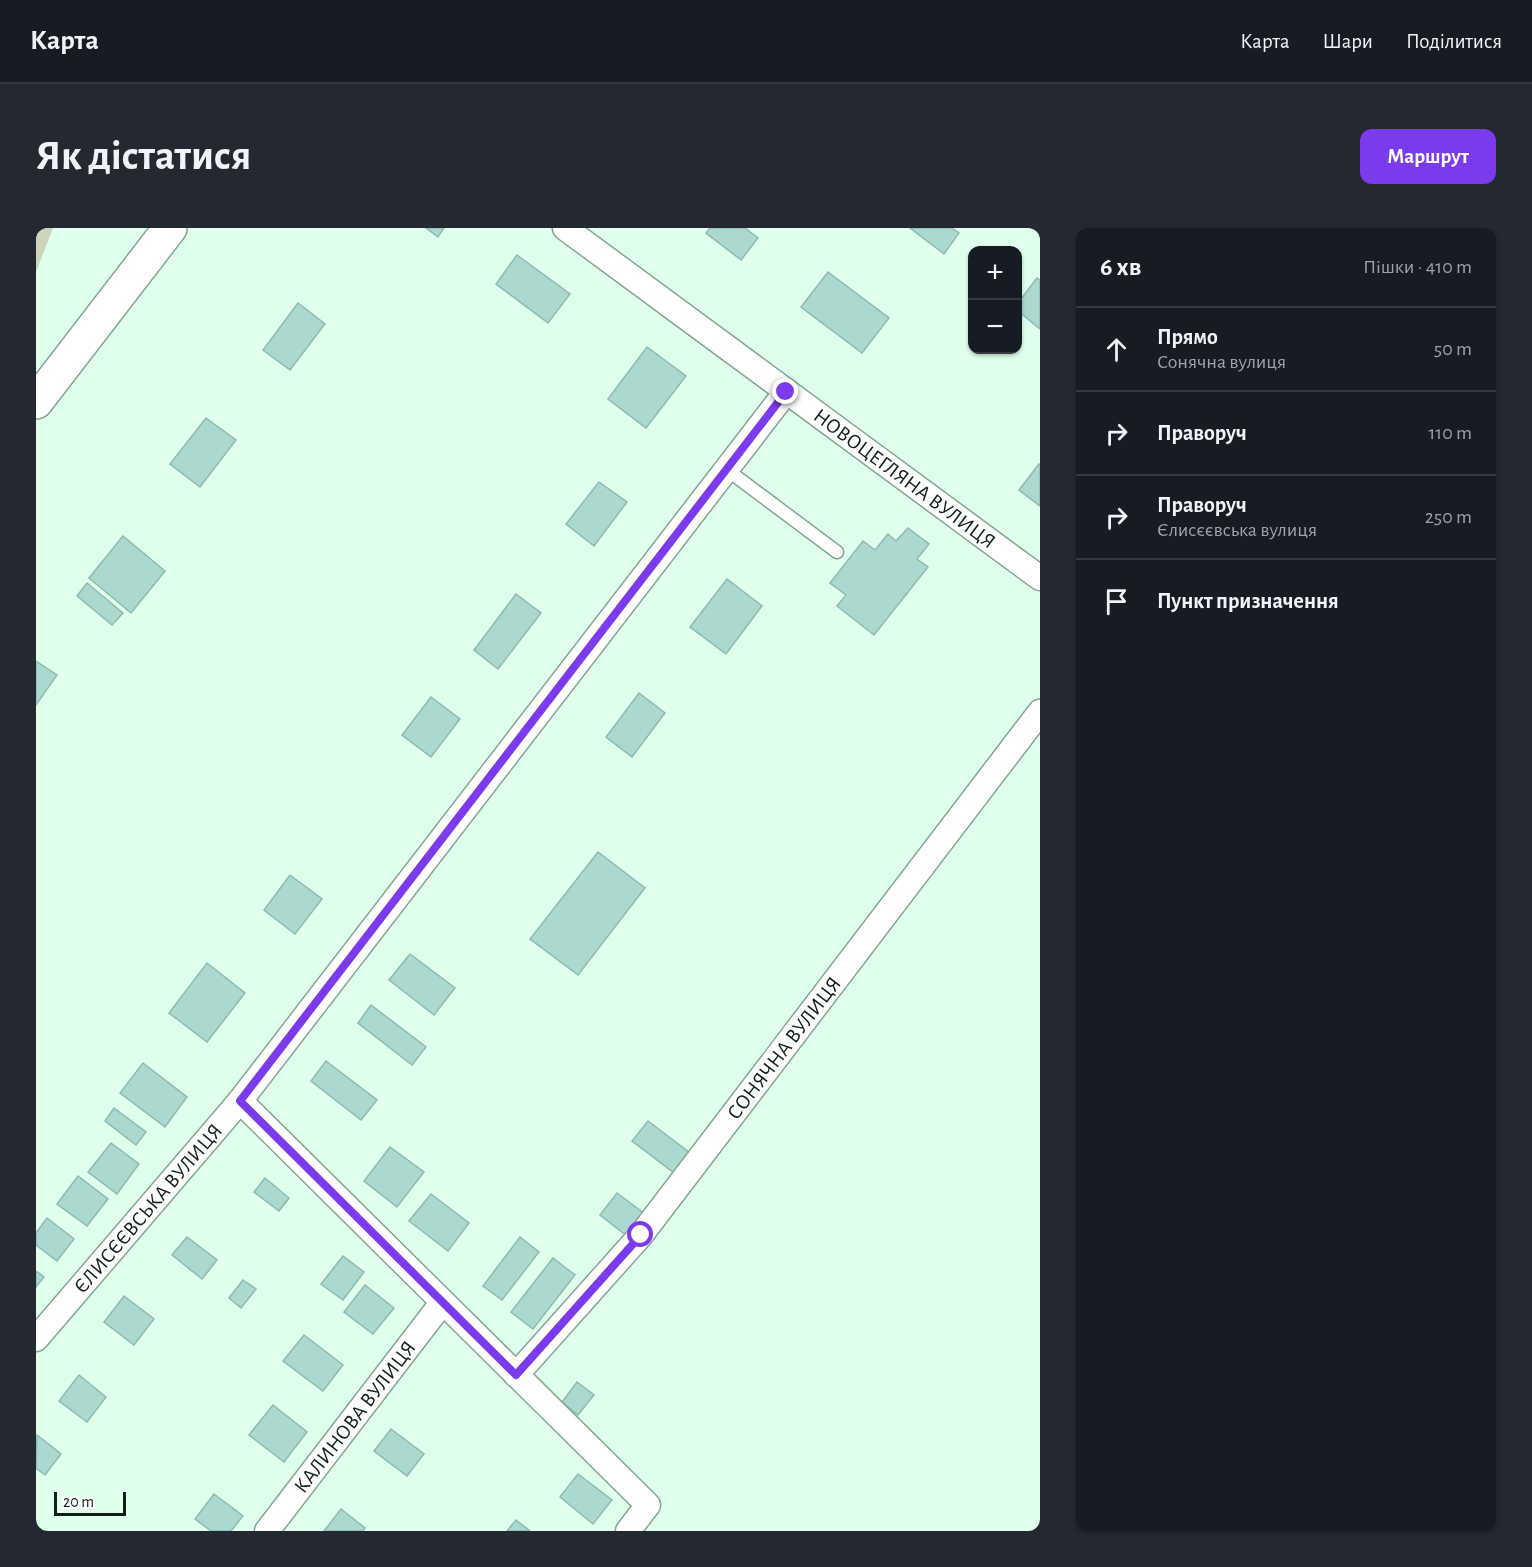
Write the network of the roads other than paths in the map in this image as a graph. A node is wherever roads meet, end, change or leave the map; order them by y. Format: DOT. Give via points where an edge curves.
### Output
graph roads {
  1 [pos="170,228"];
  2 [pos="565,228"];
  3 [pos="786,392"];
  4 [pos="36,402"];
  5 [pos="726,469"];
  6 [pos="837,552"];
  7 [pos="1040,578"];
  8 [pos="1040,712"];
  9 [pos="240,1101"];
  10 [pos="442,1303"];
  11 [pos="36,1339"];
  12 [pos="516,1375"];
  13 [pos="267,1531"];
  14 [pos="628,1531"];
  1 -- 4 [label="street"];
  2 -- 3 [label="street, НОВОЦЕГЛЯНА ВУЛИЦЯ"];
  3 -- 5 [label="street, ЄЛИСЄЄВСЬКА ВУЛИЦЯ"];
  3 -- 7 [label="street, НОВОЦЕГЛЯНА ВУЛИЦЯ"];
  5 -- 6 [label="lane"];
  5 -- 9 [label="street, ЄЛИСЄЄВСЬКА ВУЛИЦЯ"];
  8 -- 12 [label="street, СОНЯЧНА ВУЛИЦЯ" via="641,1235"];
  9 -- 10 [label="street"];
  9 -- 11 [label="street, ЄЛИСЄЄВСЬКА ВУЛИЦЯ"];
  10 -- 12 [label="street"];
  10 -- 13 [label="street, КАЛИНОВА ВУЛИЦЯ"];
  12 -- 14 [label="street" via="648,1505"];
}
